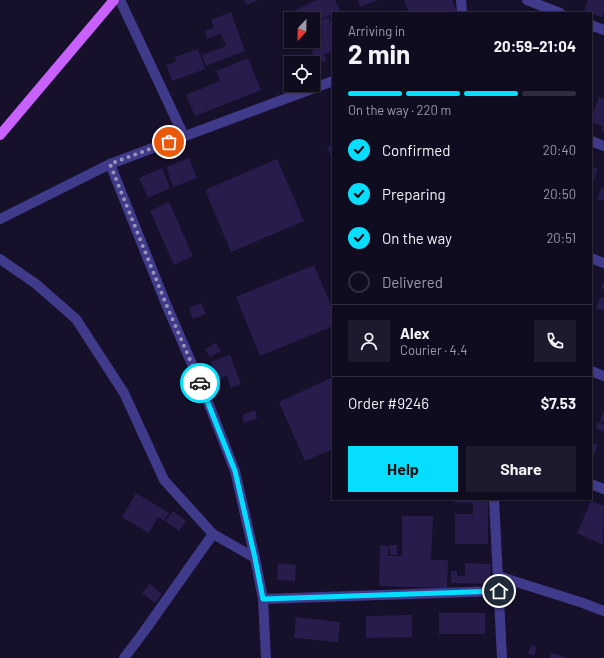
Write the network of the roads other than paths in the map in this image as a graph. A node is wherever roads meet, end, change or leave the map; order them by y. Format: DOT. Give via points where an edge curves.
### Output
graph roads {
  1 [pos="114,0"];
  2 [pos="120,0"];
  3 [pos="461,0"];
  4 [pos="527,0"];
  5 [pos="462,12"];
  6 [pos="557,12"];
  7 [pos="592,25"];
  8 [pos="604,30"];
  9 [pos="332,81"];
  10 [pos="0,135"];
  11 [pos="184,136"];
  12 [pos="592,141"];
  13 [pos="604,146"];
  14 [pos="110,164"];
  15 [pos="0,219"];
  16 [pos="592,258"];
  17 [pos="0,259"];
  18 [pos="604,263"];
  19 [pos="592,371"];
  20 [pos="604,376"];
  21 [pos="592,484"];
  22 [pos="604,489"];
  23 [pos="494,500"];
  24 [pos="213,534"];
  25 [pos="255,558"];
  26 [pos="498,576"];
  27 [pos="499,591"];
  28 [pos="263,599"];
  29 [pos="604,611"];
  30 [pos="124,658"];
  31 [pos="266,658"];
  32 [pos="502,658"];
  1 -- 10 [label="main road"];
  2 -- 11 [label="street"];
  3 -- 5 [label="street"];
  4 -- 6 [label="street"];
  7 -- 8 [label="street"];
  9 -- 11 [label="street"];
  11 -- 14 [label="street"];
  12 -- 13 [label="street"];
  14 -- 15 [label="street"];
  14 -- 25 [label="street" via="235,471"];
  16 -- 18 [label="street"];
  17 -- 24 [label="street" via="36,284 76,319 124,393 164,480"];
  19 -- 20 [label="street"];
  21 -- 22 [label="street"];
  23 -- 26 [label="street"];
  24 -- 25 [label="street"];
  24 -- 30 [label="street"];
  25 -- 28 [label="street"];
  26 -- 27 [label="street"];
  26 -- 29 [label="street"];
  27 -- 28 [label="street"];
  27 -- 32 [label="street"];
  28 -- 31 [label="street"];
}
